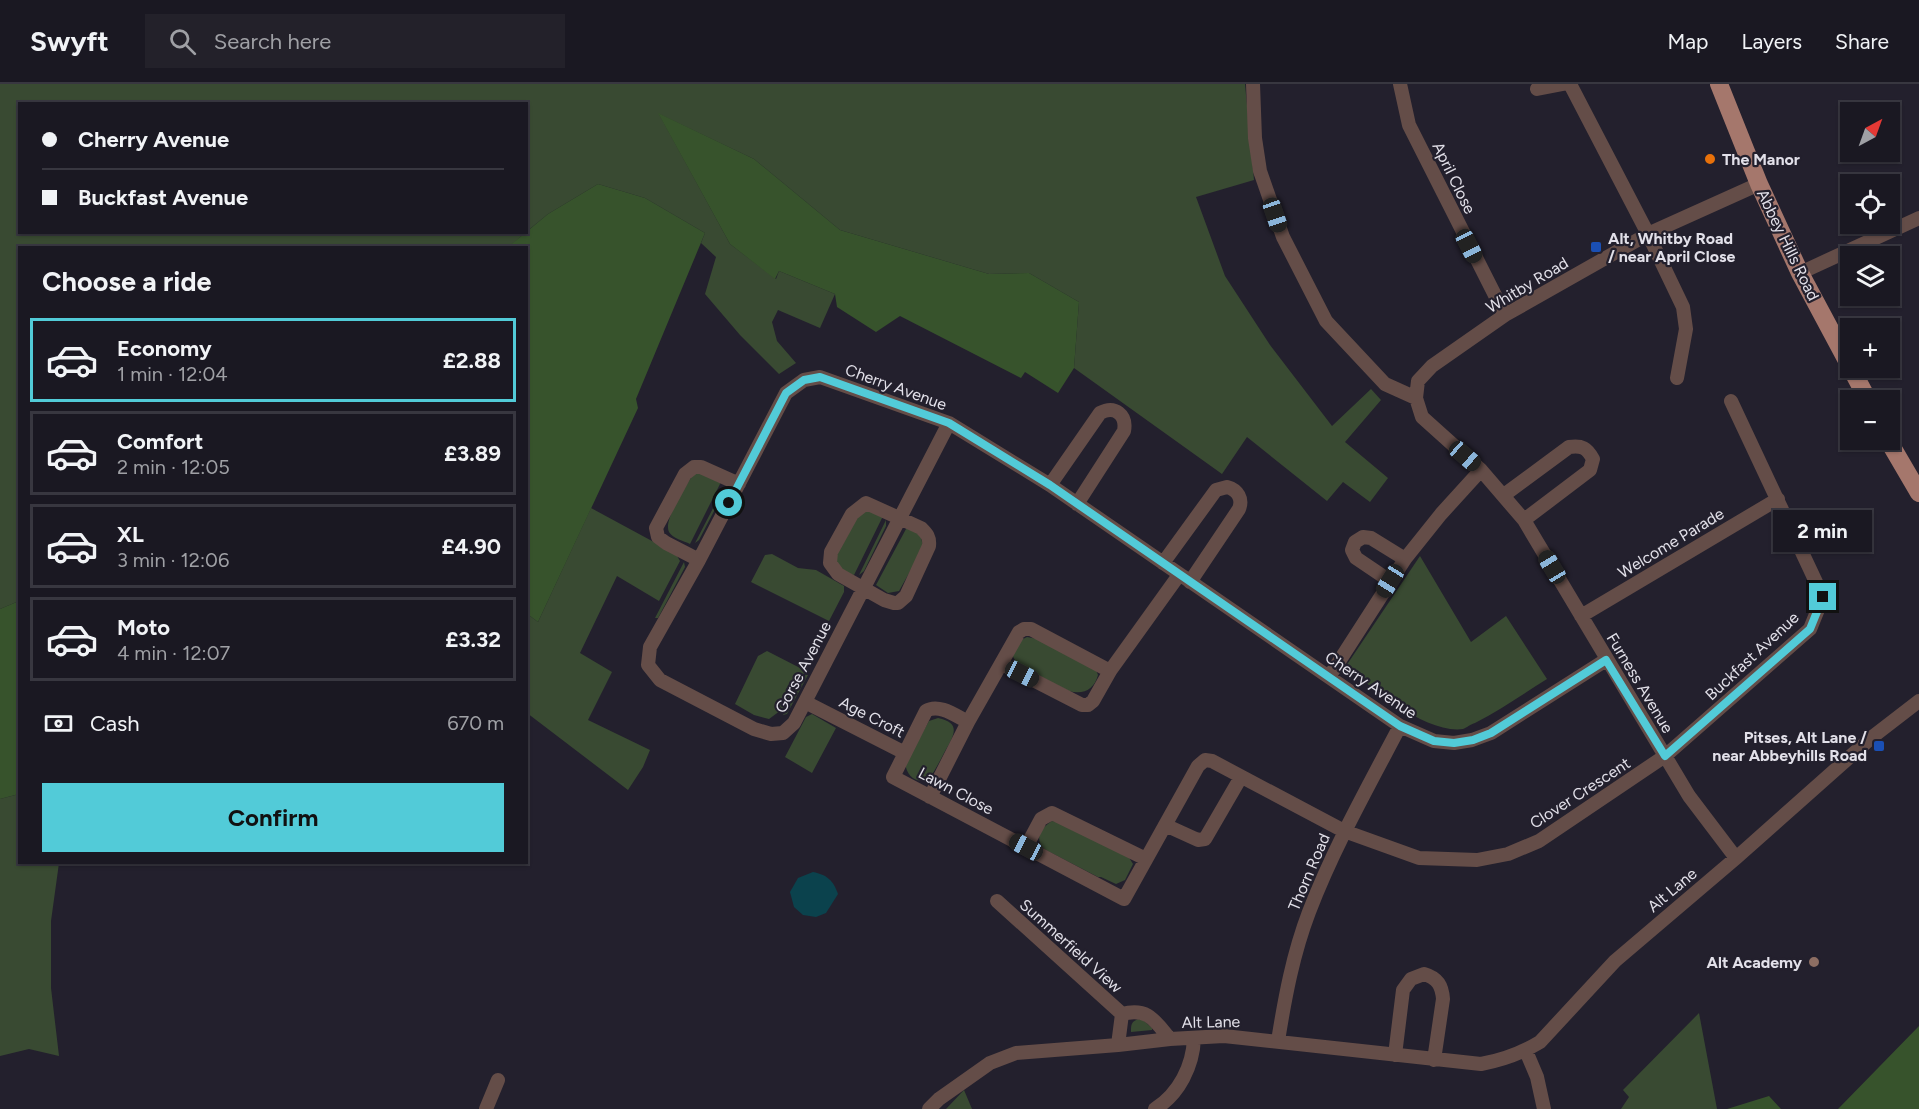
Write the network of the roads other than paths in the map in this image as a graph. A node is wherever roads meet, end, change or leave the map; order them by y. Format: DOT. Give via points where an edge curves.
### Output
graph roads {
  1 [pos="1253,84"];
  2 [pos="1400,84"];
  3 [pos="1563,84"];
  4 [pos="1570,84"];
  5 [pos="1719,84"];
  6 [pos="1537,88"];
  7 [pos="1759,184"];
  8 [pos="1919,218"];
  9 [pos="1648,234"];
  10 [pos="1800,273"];
  11 [pos="1505,315"];
  12 [pos="1677,378"];
  13 [pos="1863,390"];
  14 [pos="1416,398"];
  15 [pos="1731,400"];
  16 [pos="949,423"];
  17 [pos="1894,450"];
  18 [pos="1481,470"];
  19 [pos="739,484"];
  20 [pos="1050,485"];
  21 [pos="1919,493"];
  22 [pos="1504,495"];
  23 [pos="1778,499"];
  24 [pos="1077,504"];
  25 [pos="898,518"];
  26 [pos="1524,520"];
  27 [pos="1405,559"];
  28 [pos="699,560"];
  29 [pos="1163,564"];
  30 [pos="1184,579"];
  31 [pos="1390,581"];
  32 [pos="862,588"];
  33 [pos="1581,616"];
  34 [pos="1606,660"];
  35 [pos="1002,664"];
  36 [pos="1110,671"];
  37 [pos="1329,677"];
  38 [pos="1919,701"];
  39 [pos="805,702"];
  40 [pos="968,722"];
  41 [pos="1400,726"];
  42 [pos="754,729"];
  43 [pos="904,753"];
  44 [pos="1665,756"];
  45 [pos="1240,777"];
  46 [pos="930,797"];
  47 [pos="1165,825"];
  48 [pos="1344,831"];
  49 [pos="1026,847"];
  50 [pos="1736,858"];
  51 [pos="1146,859"];
  52 [pos="997,901"];
  53 [pos="1122,1014"];
  54 [pos="1194,1038"];
  55 [pos="1170,1039"];
  56 [pos="1278,1041"];
  57 [pos="1118,1045"];
  58 [pos="1526,1051"];
  59 [pos="1395,1055"];
  60 [pos="1434,1060"];
  61 [pos="498,1080"];
  62 [pos="486,1109"];
  63 [pos="929,1109"];
  64 [pos="1155,1109"];
  65 [pos="1544,1109"];
  1 -- 14 [label="street" via="1260,171 1283,237 1326,321 1385,384"];
  2 -- 11 [label="street, April Close" via="1409,125"];
  3 -- 6 [label="street"];
  4 -- 9 [label="street"];
  5 -- 7 [label="main road, Abbey Hills Road"];
  7 -- 9 [label="street, Whitby Road"];
  7 -- 10 [label="main road, Abbey Hills Road"];
  8 -- 10 [label="street"];
  9 -- 11 [label="street, Whitby Road"];
  9 -- 12 [label="street" via="1683,307 1686,329"];
  10 -- 13 [label="main road, Abbey Hills Road"];
  11 -- 14 [label="street, Whitby Road" via="1432,366 1418,381"];
  14 -- 18 [label="street, Furness Avenue" via="1422,417"];
  15 -- 23 [label="street, Buckfast Avenue"];
  16 -- 19 [label="street, Cherry Avenue" via="820,377 804,380 786,393"];
  16 -- 20 [label="street, Cherry Avenue"];
  16 -- 25 [label="street, Gorse Avenue"];
  17 -- 21 [label="main road"];
  18 -- 22 [label="street, Furness Avenue"];
  18 -- 27 [label="street"];
  19 -- 28 [label="street, Cherry Avenue"];
  19 -- 28 [label="street" via="694,467 686,474 656,528 658,537 666,543"];
  20 -- 24 [label="street, Cherry Avenue"];
  20 -- 24 [label="street" via="1100,413 1119,413 1124,431"];
  22 -- 26 [label="street, Furness Avenue"];
  22 -- 26 [label="street" via="1569,447 1579,445 1588,450 1593,459 1590,470"];
  23 -- 33 [label="street, Welcome Parade"];
  23 -- 44 [label="street, Buckfast Avenue" via="1823,597 1810,629"];
  24 -- 29 [label="street, Cherry Avenue"];
  25 -- 32 [label="street, Gorse Avenue"];
  25 -- 32 [label="street" via="866,503 852,514 831,552 834,572"];
  25 -- 32 [label="street" via="921,528 930,539 906,596 894,603"];
  26 -- 33 [label="street, Furness Avenue"];
  27 -- 31 [label="street"];
  27 -- 31 [label="street" via="1371,538 1355,542 1352,550 1356,558"];
  28 -- 42 [label="street, Cherry Avenue" via="650,647 648,665 660,680"];
  29 -- 30 [label="street, Cherry Avenue"];
  29 -- 30 [label="street" via="1216,490 1235,490 1239,509"];
  30 -- 36 [label="street"];
  30 -- 37 [label="street, Cherry Avenue"];
  31 -- 37 [label="street"];
  32 -- 39 [label="street, Gorse Avenue"];
  33 -- 34 [label="street, Furness Avenue"];
  34 -- 41 [label="street, Cherry Avenue" via="1491,733 1473,740 1434,741"];
  34 -- 44 [label="street, Furness Avenue"];
  35 -- 36 [label="street" via="1082,705 1093,701"];
  35 -- 36 [label="street" via="1018,632 1024,628"];
  35 -- 40 [label="street"];
  37 -- 41 [label="street, Cherry Avenue"];
  38 -- 50 [label="street, Alt Lane" via="1871,738"];
  39 -- 42 [label="street, Gorse Avenue" via="794,723 783,733"];
  39 -- 43 [label="street, Age Croft"];
  40 -- 43 [label="street, Age Croft" via="940,708 929,708"];
  40 -- 46 [label="street"];
  41 -- 48 [label="street, Thorn Road"];
  43 -- 46 [label="street, Lawn Close" via="893,777"];
  44 -- 48 [label="street, Clover Crescent" via="1539,841 1508,854 1477,860 1419,858"];
  44 -- 50 [label="street, Furness Avenue" via="1689,796"];
  45 -- 47 [label="street" via="1205,839 1198,840"];
  45 -- 47 [label="street, Lawn Close" via="1212,761 1201,761"];
  45 -- 48 [label="street, Clover Crescent"];
  46 -- 49 [label="street, Lawn Close"];
  47 -- 51 [label="street, Lawn Close"];
  48 -- 56 [label="street, Thorn Road" via="1309,913 1288,981"];
  49 -- 51 [label="street" via="1041,819 1052,813"];
  49 -- 51 [label="street, Lawn Close" via="1124,899"];
  50 -- 58 [label="street, Alt Lane" via="1614,961 1552,1030"];
  52 -- 53 [label="street, Summerfield View"];
  53 -- 55 [label="street, Alt Lane" via="1148,1014"];
  53 -- 57 [label="street"];
  54 -- 55 [label="street, Alt Lane"];
  54 -- 56 [label="street, Alt Lane" via="1224,1036"];
  54 -- 64 [label="street" via="1184,1079"];
  55 -- 57 [label="street, Alt Lane"];
  56 -- 59 [label="street, Alt Lane"];
  57 -- 63 [label="street, Alt Lane" via="1016,1053 990,1063"];
  58 -- 60 [label="street, Alt Lane" via="1481,1064"];
  58 -- 65 [label="street" via="1538,1077"];
  59 -- 60 [label="street, Alt Lane"];
  59 -- 60 [label="street" via="1403,990 1411,979 1424,974 1435,979 1442,989"];
  61 -- 62 [label="street"];
}
